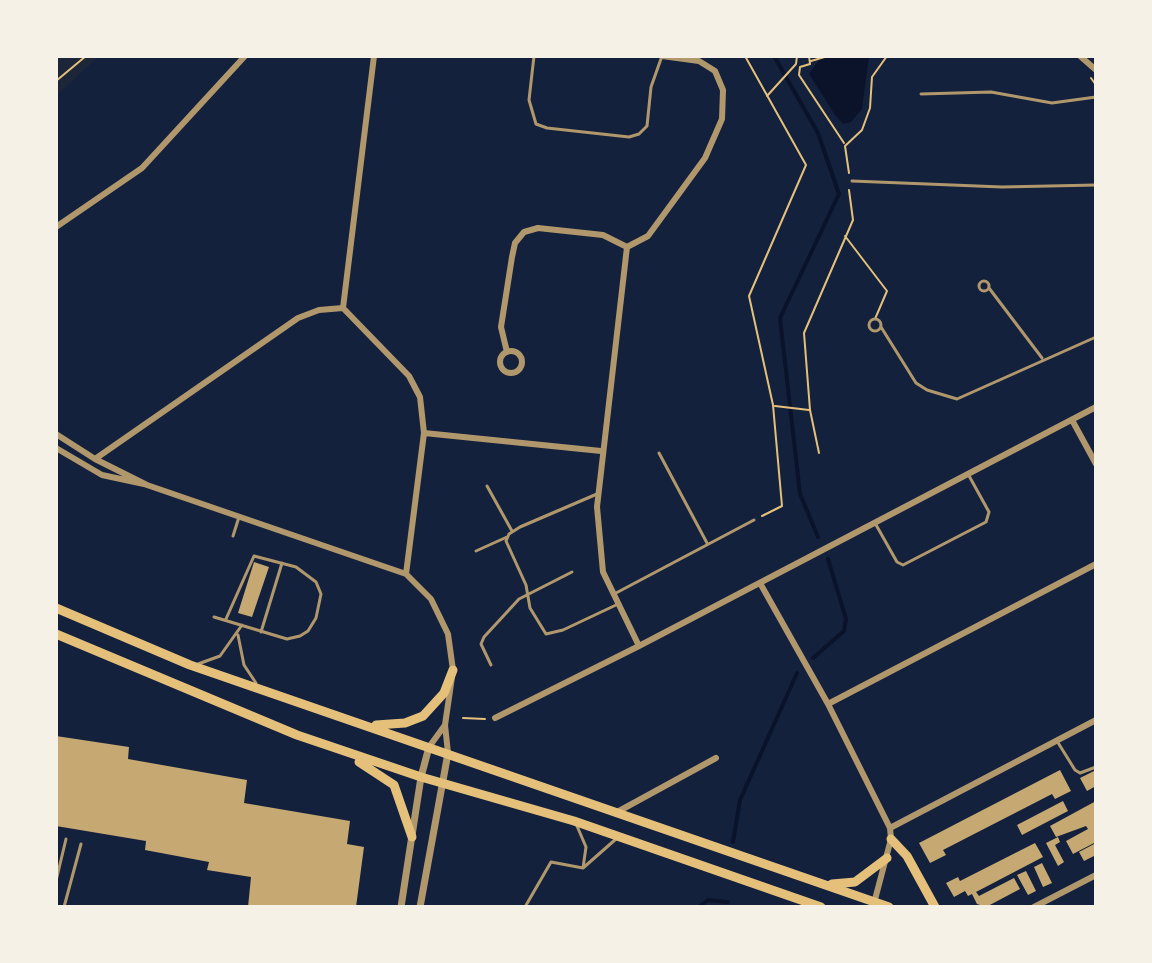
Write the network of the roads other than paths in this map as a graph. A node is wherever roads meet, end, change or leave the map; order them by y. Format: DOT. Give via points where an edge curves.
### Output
graph roads {
  1 [pos="245,56"];
  2 [pos="374,56"];
  3 [pos="534,56"];
  4 [pos="662,56"];
  5 [pos="1080,56"];
  6 [pos="1096,70"];
  7 [pos="921,94"];
  8 [pos="1096,97"];
  9 [pos="852,181"];
  10 [pos="1096,185"];
  11 [pos="56,227"];
  12 [pos="627,247"];
  13 [pos="989,288"];
  14 [pos="343,308"];
  15 [pos="881,327"];
  16 [pos="1096,337"];
  17 [pos="507,352"];
  18 [pos="1042,358"];
  19 [pos="1096,407"];
  20 [pos="1072,420"];
  21 [pos="424,433"];
  22 [pos="56,434"];
  23 [pos="56,448"];
  24 [pos="601,451"];
  25 [pos="659,453"];
  26 [pos="95,459"];
  27 [pos="1096,464"];
  28 [pos="968,474"];
  29 [pos="147,485"];
  30 [pos="487,486"];
  31 [pos="597,494"];
  32 [pos="239,516"];
  33 [pos="754,520"];
  34 [pos="875,523"];
  35 [pos="512,531"];
  36 [pos="233,536"];
  37 [pos="507,537"];
  38 [pos="707,543"];
  39 [pos="476,551"];
  40 [pos="282,562"];
  41 [pos="1096,564"];
  42 [pos="572,572"];
  43 [pos="406,574"];
  44 [pos="760,583"];
  45 [pos="529,593"];
  46 [pos="613,595"];
  47 [pos="618,604"];
  48 [pos="56,608"];
  49 [pos="214,617"];
  50 [pos="226,619"];
  51 [pos="242,625"];
  52 [pos="261,632"];
  53 [pos="56,634"];
  54 [pos="238,635"];
  55 [pos="639,646"];
  56 [pos="190,665"];
  57 [pos="491,665"];
  58 [pos="453,670"];
  59 [pos="259,687"];
  60 [pos="828,704"];
  61 [pos="495,718"];
  62 [pos="1096,720"];
  63 [pos="361,723"];
  64 [pos="445,725"];
  65 [pos="297,735"];
  66 [pos="1057,741"];
  67 [pos="429,747"];
  68 [pos="448,753"];
  69 [pos="716,758"];
  70 [pos="1096,767"];
  71 [pos="421,777"];
  72 [pos="443,783"];
  73 [pos="619,811"];
  74 [pos="574,821"];
  75 [pos="890,828"];
  76 [pos="618,836"];
  77 [pos="412,837"];
  78 [pos="66,839"];
  79 [pos="891,839"];
  80 [pos="81,844"];
  81 [pos="887,858"];
  82 [pos="583,868"];
  83 [pos="1096,875"];
  84 [pos="56,881"];
  85 [pos="824,884"];
  86 [pos="788,902"];
  87 [pos="874,905"];
  88 [pos="64,907"];
  89 [pos="401,907"];
  90 [pos="420,907"];
  91 [pos="525,907"];
  92 [pos="821,907"];
  93 [pos="889,907"];
  94 [pos="935,907"];
  95 [pos="1034,907"];
  1 -- 11 [label="street" via="142,168"];
  2 -- 14 [label="street"];
  3 -- 4 [label="lane" via="529,100 536,124 629,137 647,126 651,87"];
  4 -- 12 [label="street" via="699,61 715,71 723,90 722,119 705,158 648,236"];
  5 -- 6 [label="street"];
  7 -- 8 [label="lane" via="991,92 1052,103"];
  9 -- 10 [label="lane"];
  12 -- 17 [label="street" via="603,235 538,228 524,232 515,243 501,327"];
  12 -- 24 [label="street"];
  13 -- 18 [label="lane"];
  14 -- 21 [label="street" via="409,376 420,397"];
  14 -- 26 [label="street" via="298,318"];
  15 -- 15 [label="lane" via="875,319 868,323 871,330"];
  15 -- 18 [label="lane" via="916,383 951,398 968,396"];
  16 -- 18 [label="lane"];
  19 -- 20 [label="street"];
  20 -- 27 [label="street"];
  20 -- 28 [label="street"];
  21 -- 24 [label="street"];
  21 -- 43 [label="street"];
  22 -- 26 [label="street"];
  23 -- 29 [label="street" via="102,475"];
  24 -- 31 [label="street"];
  25 -- 38 [label="lane"];
  26 -- 29 [label="street"];
  28 -- 34 [label="street"];
  28 -- 34 [label="lane" via="989,512 986,522 903,565"];
  29 -- 32 [label="street"];
  30 -- 35 [label="lane"];
  31 -- 35 [label="lane"];
  31 -- 46 [label="street" via="601,559"];
  32 -- 36 [label="lane"];
  32 -- 43 [label="street"];
  33 -- 38 [label="lane"];
  34 -- 44 [label="street"];
  35 -- 37 [label="lane"];
  37 -- 39 [label="lane"];
  37 -- 45 [label="lane"];
  38 -- 46 [label="lane"];
  40 -- 50 [label="lane" via="250,559"];
  40 -- 52 [label="lane"];
  40 -- 52 [label="lane" via="316,582 321,601 308,631 300,636 287,639"];
  41 -- 60 [label="street"];
  42 -- 45 [label="lane"];
  43 -- 58 [label="street" via="431,599 444,622"];
  44 -- 55 [label="street"];
  44 -- 60 [label="street"];
  45 -- 47 [label="lane" via="530,608 546,634"];
  45 -- 57 [label="lane" via="482,640"];
  46 -- 47 [label="street"];
  47 -- 55 [label="street"];
  48 -- 56 [label="main road"];
  49 -- 50 [label="lane"];
  50 -- 51 [label="lane"];
  51 -- 52 [label="lane"];
  51 -- 54 [label="lane"];
  53 -- 65 [label="main road"];
  54 -- 56 [label="lane" via="220,656"];
  54 -- 59 [label="lane" via="244,665"];
  55 -- 61 [label="street"];
  56 -- 59 [label="main road"];
  58 -- 63 [label="main road" via="444,693 423,716 394,725"];
  58 -- 64 [label="street"];
  59 -- 63 [label="main road"];
  60 -- 75 [label="street"];
  62 -- 66 [label="street"];
  63 -- 67 [label="main road"];
  64 -- 67 [label="street"];
  64 -- 68 [label="street"];
  65 -- 71 [label="main road"];
  65 -- 77 [label="main road" via="385,776 399,796"];
  66 -- 70 [label="lane" via="1075,770"];
  66 -- 75 [label="street"];
  67 -- 68 [label="main road"];
  67 -- 71 [label="street"];
  68 -- 72 [label="street"];
  68 -- 73 [label="main road"];
  69 -- 73 [label="street"];
  71 -- 72 [label="main road"];
  71 -- 77 [label="street"];
  72 -- 74 [label="main road"];
  72 -- 90 [label="street"];
  73 -- 85 [label="main road"];
  74 -- 76 [label="main road"];
  74 -- 82 [label="lane" via="586,847"];
  75 -- 79 [label="street"];
  76 -- 82 [label="lane"];
  76 -- 86 [label="main road"];
  77 -- 89 [label="street"];
  78 -- 84 [label="lane"];
  79 -- 81 [label="street"];
  79 -- 94 [label="main road" via="907,856"];
  80 -- 88 [label="lane"];
  81 -- 85 [label="main road" via="855,882"];
  81 -- 87 [label="street"];
  82 -- 91 [label="lane" via="551,862"];
  83 -- 95 [label="street"];
  85 -- 87 [label="main road"];
  86 -- 92 [label="main road"];
  87 -- 93 [label="main road"];
}
